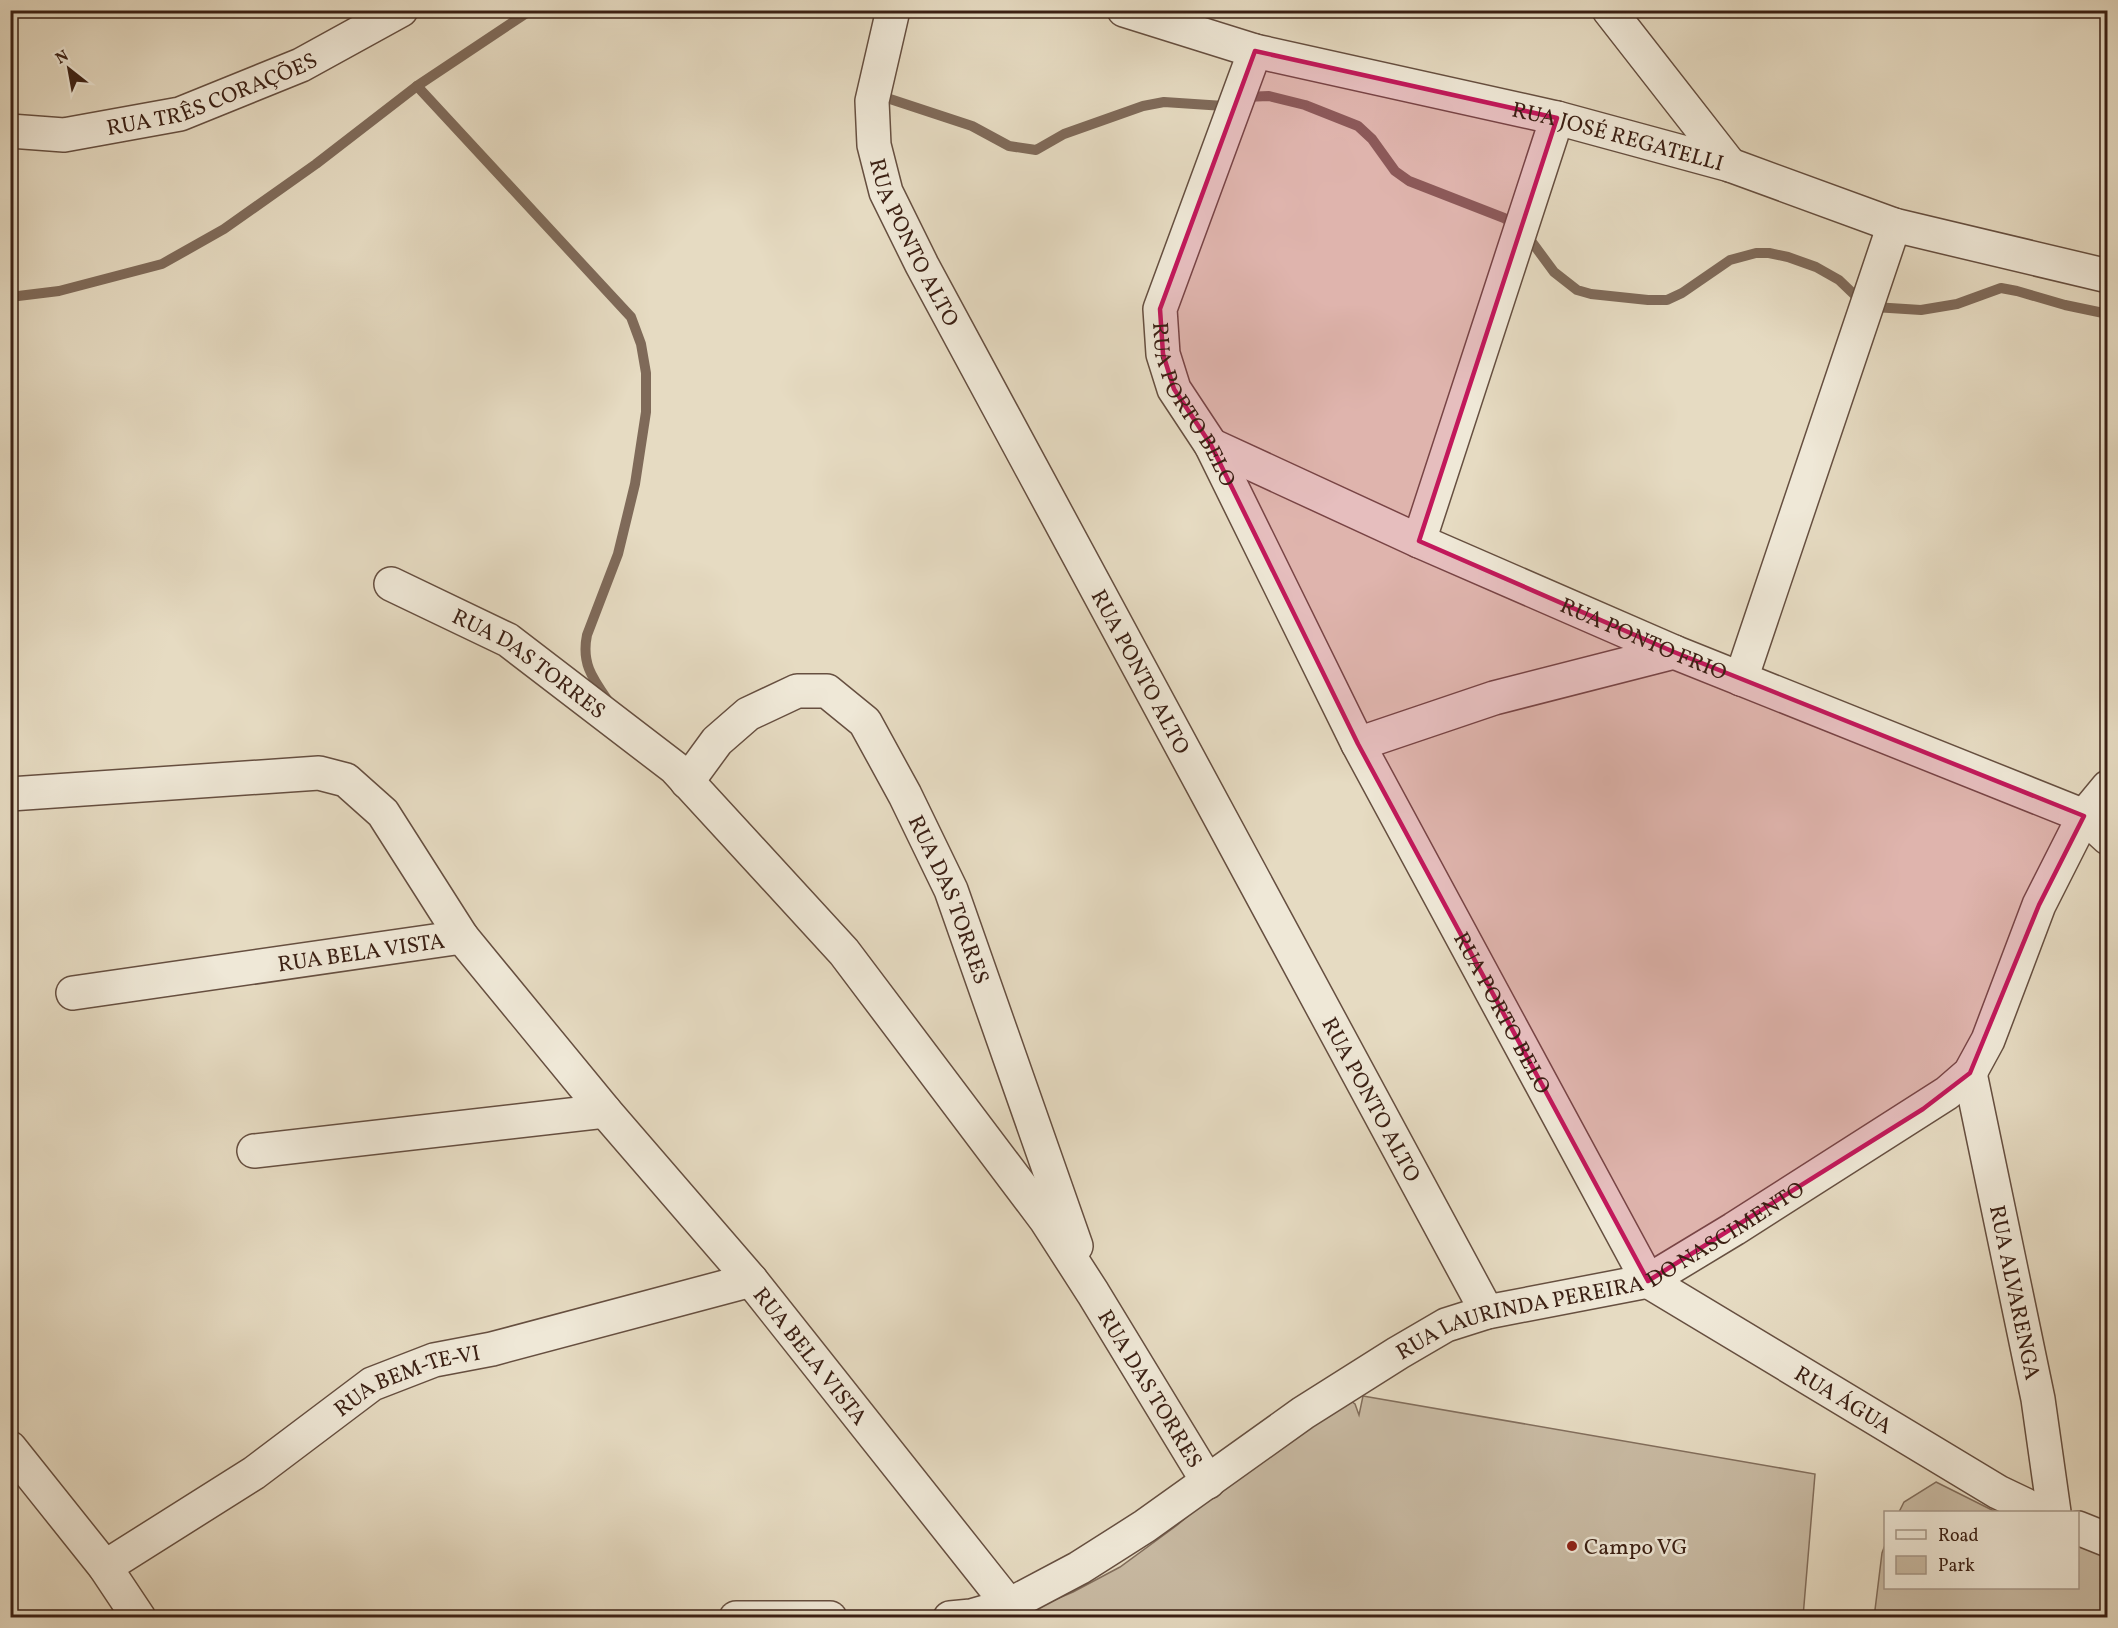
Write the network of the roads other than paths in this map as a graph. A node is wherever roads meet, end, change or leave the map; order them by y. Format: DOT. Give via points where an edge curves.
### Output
graph roads {
  1 [pos="401,10"];
  2 [pos="893,10"];
  3 [pos="1124,10"];
  4 [pos="1609,10"];
  5 [pos="1255,51"];
  6 [pos="1557,118"];
  7 [pos="10,131"];
  8 [pos="1730,165"];
  9 [pos="1894,225"];
  10 [pos="2108,276"];
  11 [pos="1211,445"];
  12 [pos="1419,541"];
  13 [pos="391,584"];
  14 [pos="1674,652"];
  15 [pos="1741,679"];
  16 [pos="1358,744"];
  17 [pos="687,782"];
  18 [pos="2108,787"];
  19 [pos="10,794"];
  20 [pos="2084,816"];
  21 [pos="2108,838"];
  22 [pos="462,937"];
  23 [pos="73,993"];
  24 [pos="1970,1073"];
  25 [pos="605,1111"];
  26 [pos="254,1151"];
  27 [pos="751,1280"];
  28 [pos="1648,1281"];
  29 [pos="1093,1293"];
  30 [pos="1487,1312"];
  31 [pos="10,1448"];
  32 [pos="1208,1482"];
  33 [pos="2038,1511"];
  34 [pos="2054,1511"];
  35 [pos="2079,1528"];
  36 [pos="2108,1540"];
  37 [pos="105,1567"];
  38 [pos="1009,1605"];
  39 [pos="139,1617"];
  40 [pos="736,1617"];
  41 [pos="830,1617"];
  42 [pos="950,1617"];
  1 -- 7 [label="street, RUA TRÊS CORAÇÕES" via="301,65 180,114 64,135"];
  2 -- 30 [label="street, RUA PONTO ALTO" via="872,101 874,145 886,192 933,286"];
  3 -- 5 [label="street, RUA JOSÉ REGATELLI"];
  4 -- 8 [label="street"];
  5 -- 6 [label="street, RUA JOSÉ REGATELLI"];
  5 -- 11 [label="street, RUA PORTO BELO" via="1160,309 1163,354 1174,389"];
  6 -- 8 [label="street, RUA JOSÉ REGATELLI"];
  6 -- 12 [label="street"];
  8 -- 9 [label="street, RUA JOSÉ REGATELLI"];
  9 -- 10 [label="street, RUA JOSÉ REGATELLI"];
  9 -- 15 [label="street"];
  11 -- 12 [label="street, RUA PONTO FRIO"];
  11 -- 16 [label="street, RUA PORTO BELO"];
  12 -- 14 [label="street, RUA PONTO FRIO"];
  13 -- 17 [label="street, RUA DAS TORRES" via="508,640 675,768"];
  14 -- 15 [label="street, RUA PONTO FRIO"];
  14 -- 16 [label="street" via="1494,698"];
  15 -- 20 [label="street, RUA PONTO FRIO"];
  16 -- 28 [label="street, RUA PORTO BELO"];
  17 -- 29 [label="street, RUA DAS TORRES" via="844,952 1046,1220"];
  17 -- 29 [label="street, RUA DAS TORRES" via="717,741 748,714 797,691 827,691 865,722 951,890"];
  18 -- 20 [label="street, RUA LAURINDA PEREIRA DO NASCIMENTO"];
  19 -- 22 [label="street" via="319,773 346,780 383,813"];
  20 -- 21 [label="street"];
  20 -- 24 [label="street, RUA LAURINDA PEREIRA DO NASCIMENTO" via="2039,905 1988,1040"];
  22 -- 23 [label="street, RUA BELA VISTA"];
  22 -- 25 [label="street, RUA BELA VISTA"];
  24 -- 28 [label="street, RUA LAURINDA PEREIRA DO NASCIMENTO" via="1923,1109"];
  24 -- 34 [label="street, RUA ALVARENGA" via="2038,1398"];
  25 -- 26 [label="street"];
  25 -- 27 [label="street, RUA BELA VISTA"];
  27 -- 37 [label="street, RUA BEM-TE-VI" via="492,1349 434,1360 372,1384 255,1473"];
  27 -- 38 [label="street, RUA BELA VISTA"];
  28 -- 30 [label="street, RUA LAURINDA PEREIRA DO NASCIMENTO"];
  28 -- 33 [label="street, RUA ÁGUA" via="1998,1492"];
  29 -- 32 [label="street, RUA DAS TORRES"];
  30 -- 32 [label="street, RUA LAURINDA PEREIRA DO NASCIMENTO" via="1446,1325 1398,1353 1303,1413"];
  31 -- 37 [label="street"];
  32 -- 38 [label="street, RUA LAURINDA PEREIRA DO NASCIMENTO" via="1079,1568"];
  35 -- 36 [label="street"];
  37 -- 39 [label="street"];
  38 -- 42 [label="street, RUA LAURINDA PEREIRA DO NASCIMENTO" via="971,1616"];
  40 -- 41 [label="street"];
}
